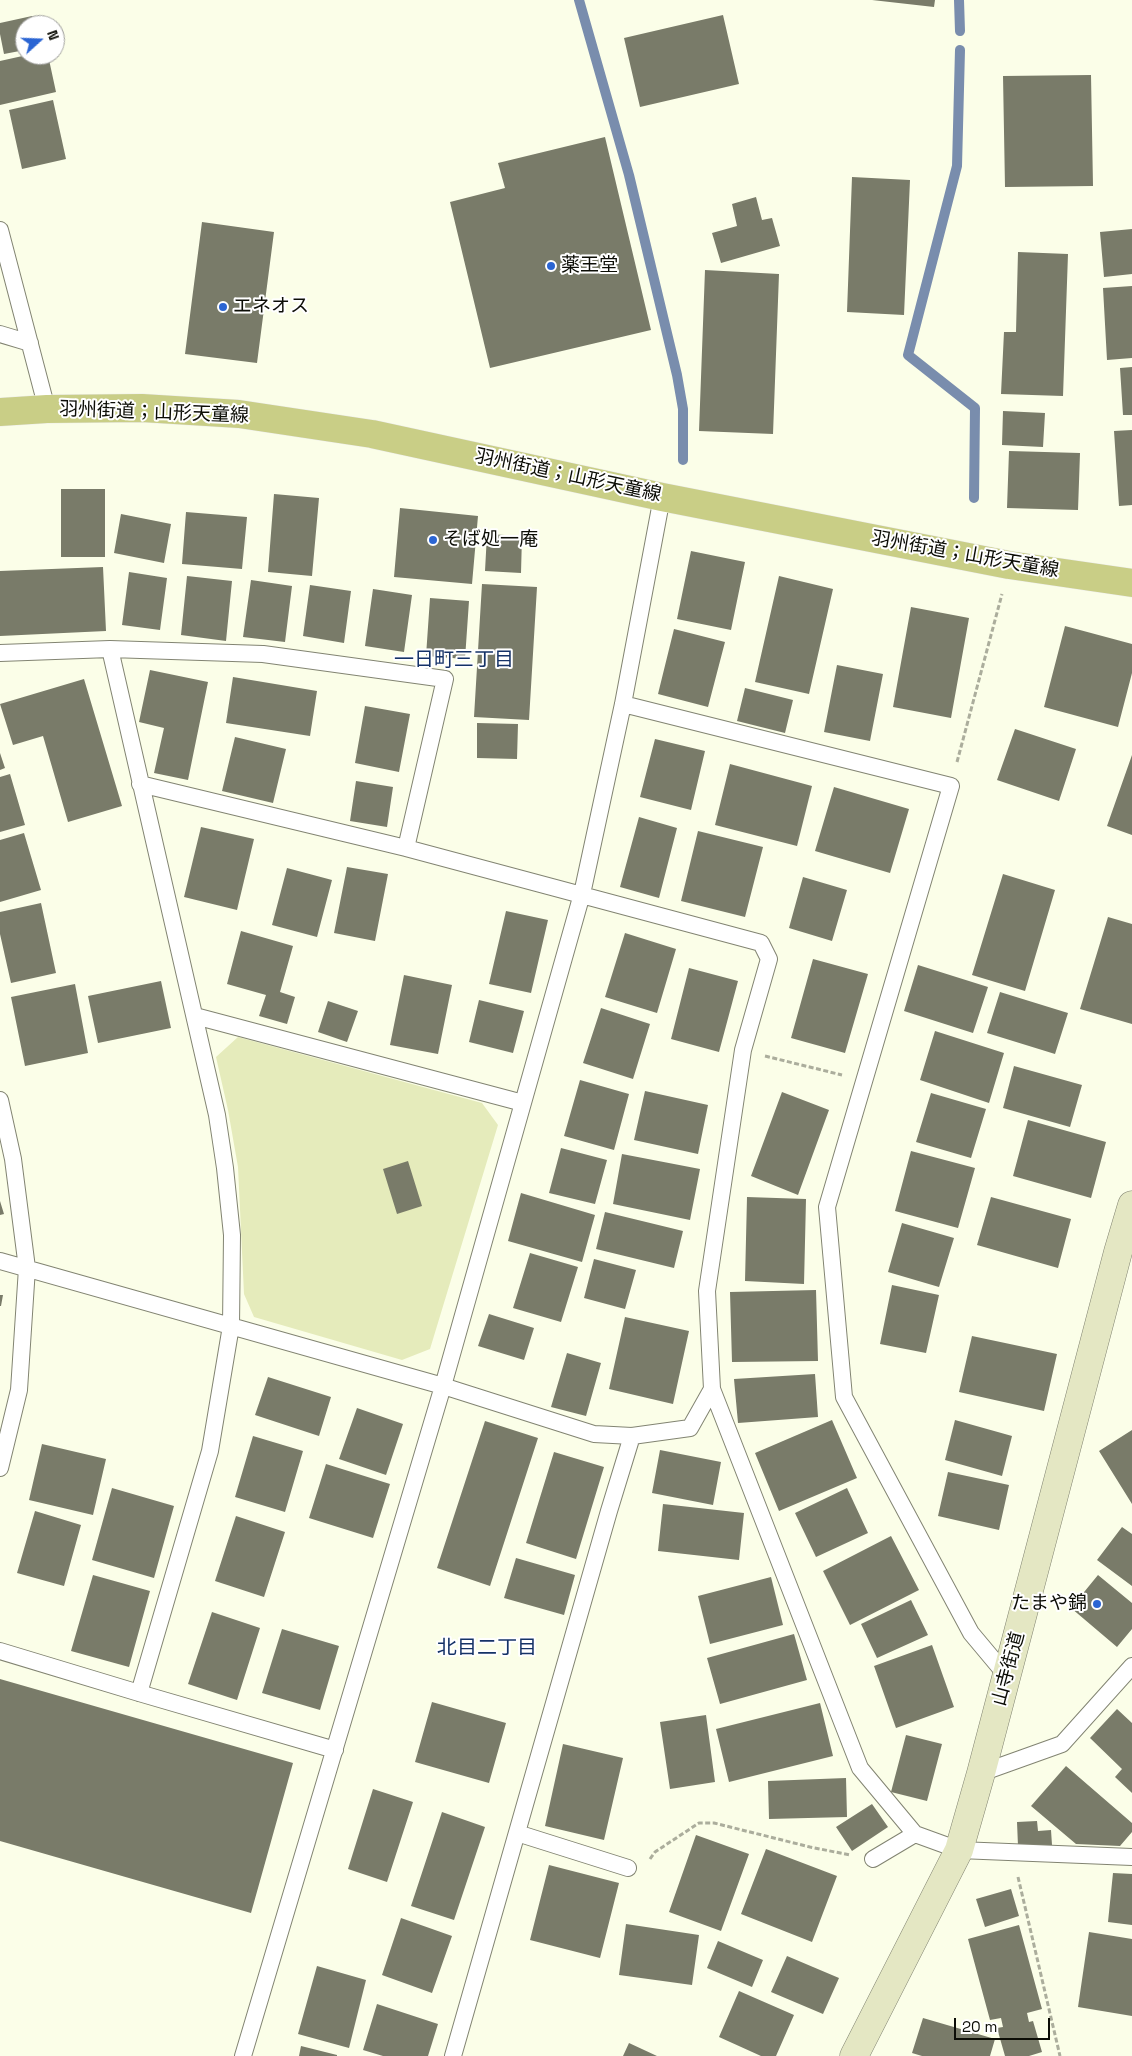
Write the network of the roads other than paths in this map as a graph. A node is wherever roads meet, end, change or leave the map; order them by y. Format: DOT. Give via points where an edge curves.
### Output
graph roads {
  1 [pos="0,230"];
  2 [pos="0,334"];
  3 [pos="30,343"];
  4 [pos="47,409"];
  5 [pos="0,412"];
  6 [pos="662,496"];
  7 [pos="1132,583"];
  8 [pos="110,648"];
  9 [pos="0,653"];
  10 [pos="623,704"];
  11 [pos="140,784"];
  12 [pos="406,848"];
  13 [pos="582,894"];
  14 [pos="195,1016"];
  15 [pos="0,1100"];
  16 [pos="522,1103"];
  17 [pos="1132,1205"];
  18 [pos="0,1261"];
  19 [pos="27,1268"];
  20 [pos="231,1326"];
  21 [pos="442,1386"];
  22 [pos="712,1389"];
  23 [pos="632,1436"];
  24 [pos="0,1468"];
  25 [pos="0,1651"];
  26 [pos="1132,1666"];
  27 [pos="1007,1676"];
  28 [pos="139,1693"];
  29 [pos="335,1750"];
  30 [pos="981,1773"];
  31 [pos="517,1833"];
  32 [pos="915,1834"];
  33 [pos="959,1850"];
  34 [pos="1132,1857"];
  35 [pos="873,1859"];
  36 [pos="628,1868"];
  37 [pos="243,2056"];
  38 [pos="453,2056"];
  39 [pos="854,2056"];
  1 -- 3 [label="lane"];
  2 -- 3 [label="lane"];
  3 -- 4 [label="lane"];
  4 -- 5 [label="main road, 羽州街道；山形天童線"];
  4 -- 6 [label="main road, 羽州街道；山形天童線" via="142,408 240,414 372,434"];
  6 -- 7 [label="main road, 羽州街道；山形天童線" via="1010,565"];
  6 -- 10 [label="lane"];
  8 -- 9 [label="lane"];
  8 -- 11 [label="lane"];
  8 -- 12 [label="lane" via="263,654 445,680"];
  10 -- 13 [label="lane"];
  10 -- 27 [label="lane" via="951,786 827,1207 844,1397 971,1634"];
  11 -- 12 [label="lane"];
  11 -- 14 [label="lane"];
  12 -- 13 [label="lane"];
  13 -- 16 [label="lane"];
  13 -- 22 [label="lane" via="761,943 769,959 743,1050 707,1291"];
  14 -- 16 [label="lane"];
  14 -- 20 [label="lane" via="225,1168 232,1235"];
  15 -- 19 [label="lane" via="13,1159"];
  16 -- 21 [label="lane"];
  17 -- 27 [label="main road, 山寺街道"];
  18 -- 19 [label="lane"];
  19 -- 20 [label="lane"];
  19 -- 24 [label="lane" via="19,1390"];
  20 -- 21 [label="lane"];
  20 -- 28 [label="lane" via="210,1451"];
  21 -- 23 [label="lane" via="594,1434"];
  21 -- 29 [label="lane"];
  22 -- 23 [label="lane" via="690,1428"];
  22 -- 32 [label="lane" via="860,1768"];
  23 -- 31 [label="lane"];
  25 -- 28 [label="lane"];
  26 -- 30 [label="lane" via="1062,1744"];
  27 -- 30 [label="main road, 山寺街道"];
  28 -- 29 [label="lane"];
  29 -- 37 [label="lane"];
  30 -- 33 [label="main road, 山寺街道"];
  31 -- 36 [label="lane"];
  31 -- 38 [label="lane"];
  32 -- 33 [label="lane"];
  32 -- 35 [label="lane"];
  33 -- 34 [label="lane"];
  33 -- 39 [label="main road, 山寺街道"];
}
